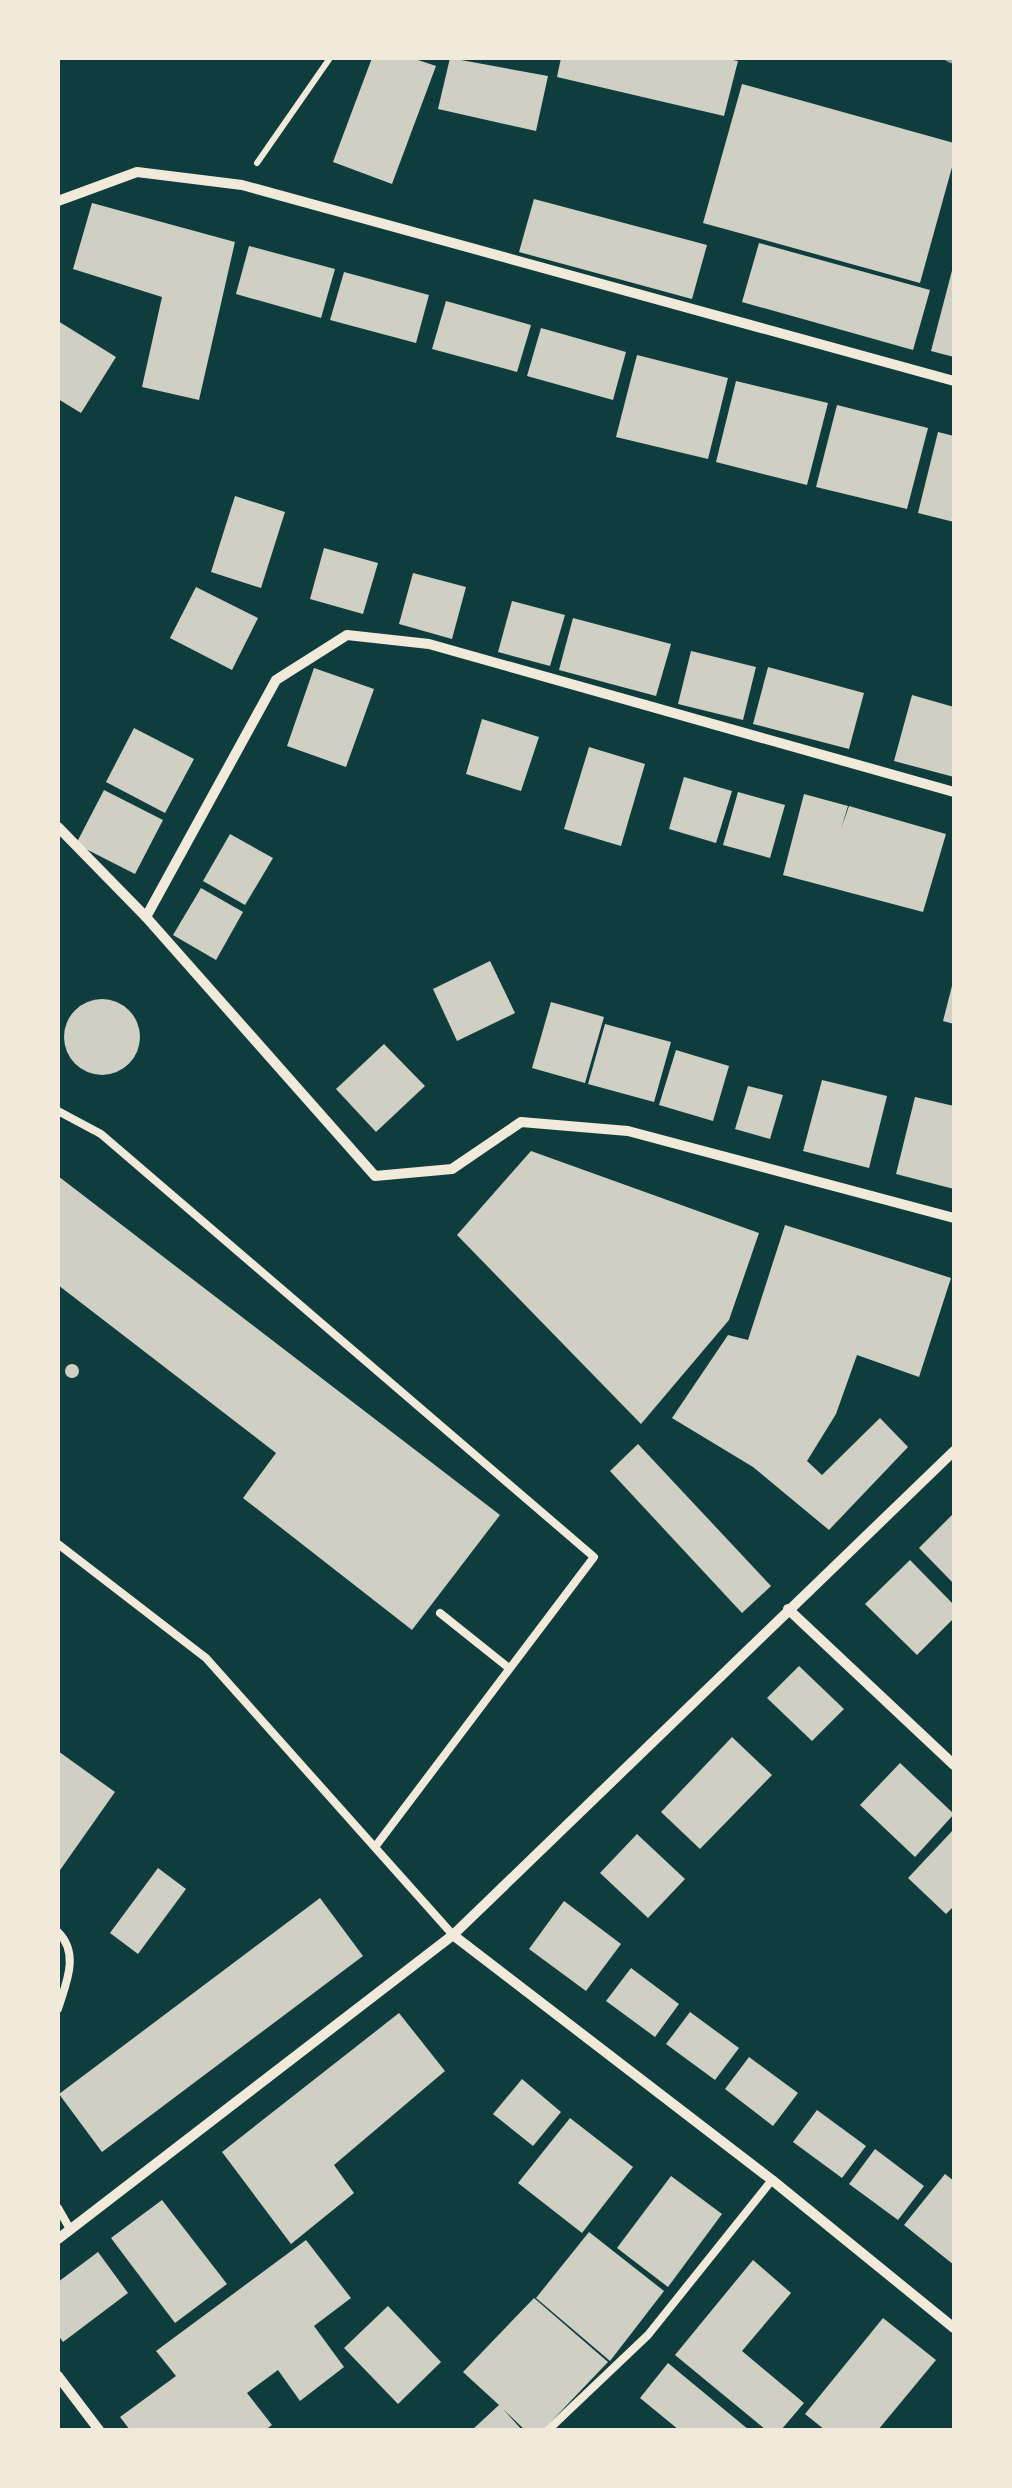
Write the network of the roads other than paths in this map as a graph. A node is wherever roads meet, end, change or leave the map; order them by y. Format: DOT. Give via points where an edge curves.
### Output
graph roads {
  1 [pos="58,201"];
  2 [pos="954,381"];
  3 [pos="954,792"];
  4 [pos="58,827"];
  5 [pos="146,918"];
  6 [pos="58,1110"];
  7 [pos="954,1218"];
  8 [pos="954,1451"];
  9 [pos="58,1544"];
  10 [pos="788,1609"];
  11 [pos="440,1613"];
  12 [pos="509,1668"];
  13 [pos="954,1765"];
  14 [pos="376,1848"];
  15 [pos="58,1932"];
  16 [pos="453,1934"];
  17 [pos="58,2009"];
  18 [pos="772,2180"];
  19 [pos="58,2208"];
  20 [pos="70,2230"];
  21 [pos="58,2239"];
  22 [pos="954,2328"];
  23 [pos="58,2376"];
  24 [pos="98,2430"];
  25 [pos="548,2430"];
  1 -- 2 [label="street" via="138,172 242,185"];
  3 -- 5 [label="street" via="429,644 347,635 276,680"];
  4 -- 5 [label="street"];
  5 -- 7 [label="street" via="374,1176 452,1169 521,1122 628,1131"];
  6 -- 12 [label="lane" via="101,1134 594,1556"];
  8 -- 10 [label="street"];
  9 -- 14 [label="lane" via="206,1658"];
  10 -- 13 [label="street"];
  10 -- 16 [label="street"];
  11 -- 12 [label="lane"];
  12 -- 14 [label="lane"];
  14 -- 16 [label="lane"];
  15 -- 17 [label="lane" via="72,1968"];
  16 -- 18 [label="street"];
  16 -- 20 [label="street"];
  18 -- 22 [label="street"];
  18 -- 25 [label="lane" via="648,2335"];
  19 -- 20 [label="lane"];
  20 -- 21 [label="street"];
  23 -- 24 [label="street"];
}
